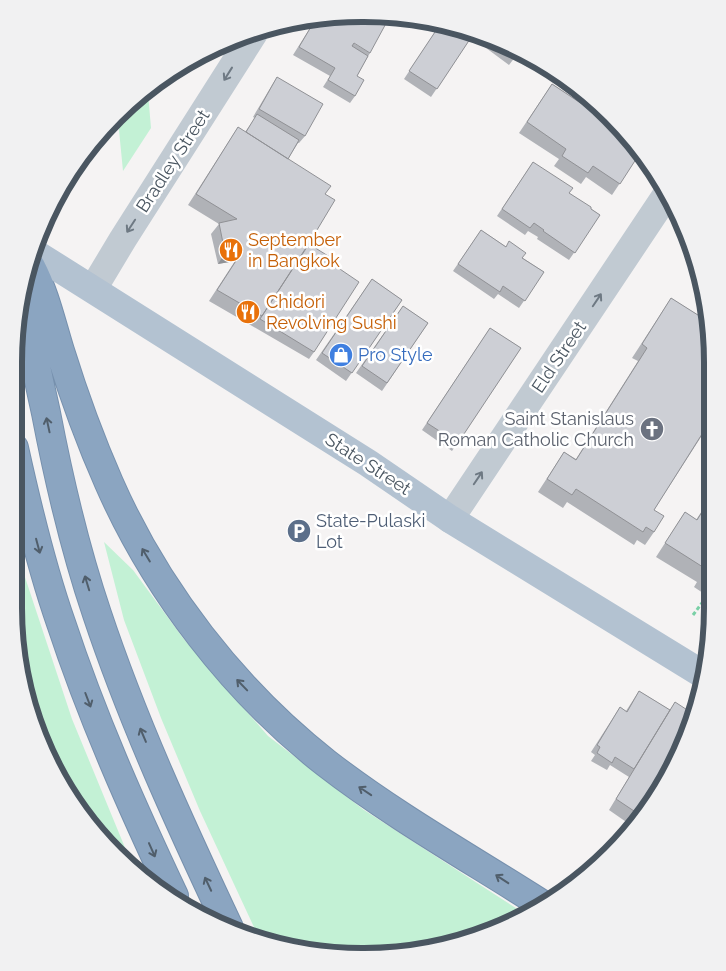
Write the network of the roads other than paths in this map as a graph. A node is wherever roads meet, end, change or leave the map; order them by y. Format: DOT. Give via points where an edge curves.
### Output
graph roads {
  1 [pos="248,43"];
  2 [pos="662,201"];
  3 [pos="38,263"];
  4 [pos="36,270"];
  5 [pos="94,289"];
  6 [pos="29,298"];
  7 [pos="22,480"];
  8 [pos="450,519"];
  9 [pos="698,671"];
  10 [pos="171,888"];
  11 [pos="536,901"];
  12 [pos="225,919"];
  1 -- 5 [label="street, Bradley Street, one-way"];
  8 -- 2 [label="street, Eld Street, one-way"];
  3 -- 5 [label="main road, State Street"];
  11 -- 4 [label="highway, one-way" via="351,782 275,718 197,631 129,525 109,484 55,337"];
  5 -- 8 [label="main road, State Street" via="368,463"];
  12 -- 6 [label="highway, one-way" via="168,796 97,613 59,476 41,389"];
  7 -- 10 [label="highway, one-way" via="42,561 78,674 113,764"];
  8 -- 9 [label="main road, State Street"];
}
